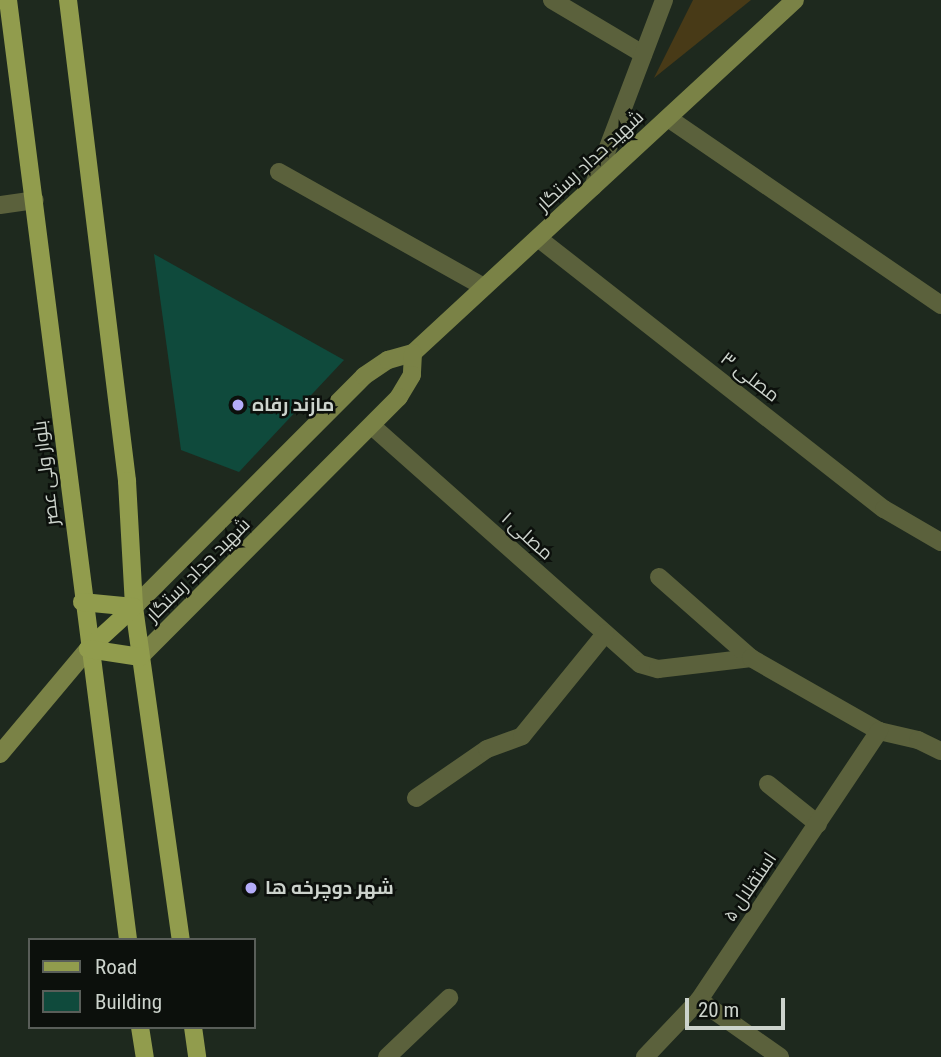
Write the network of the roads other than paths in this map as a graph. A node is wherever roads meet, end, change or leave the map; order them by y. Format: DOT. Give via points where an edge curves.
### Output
graph roads {
  1 [pos="8,0"];
  2 [pos="68,0"];
  3 [pos="552,0"];
  4 [pos="664,0"];
  5 [pos="795,0"];
  6 [pos="643,54"];
  7 [pos="668,118"];
  8 [pos="279,172"];
  9 [pos="593,187"];
  10 [pos="35,200"];
  11 [pos="0,205"];
  12 [pos="538,238"];
  13 [pos="484,287"];
  14 [pos="941,305"];
  15 [pos="413,353"];
  16 [pos="372,426"];
  17 [pos="941,542"];
  18 [pos="659,577"];
  19 [pos="82,601"];
  20 [pos="134,607"];
  21 [pos="605,634"];
  22 [pos="88,649"];
  23 [pos="140,657"];
  24 [pos="751,658"];
  25 [pos="879,731"];
  26 [pos="941,751"];
  27 [pos="0,754"];
  28 [pos="768,784"];
  29 [pos="416,799"];
  30 [pos="818,824"];
  31 [pos="128,938"];
  32 [pos="181,938"];
  33 [pos="449,998"];
  34 [pos="699,1000"];
  35 [pos="140,1029"];
  36 [pos="193,1029"];
  37 [pos="145,1057"];
  38 [pos="197,1057"];
  39 [pos="387,1057"];
  40 [pos="645,1057"];
  41 [pos="780,1057"];
  1 -- 10 [label="main road, بلوار ولی عصر"];
  2 -- 20 [label="main road" via="127,481"];
  3 -- 6 [label="street"];
  4 -- 6 [label="street"];
  5 -- 7 [label="main road, شهید حداد رستگار"];
  6 -- 9 [label="street"];
  7 -- 9 [label="main road, شهید حداد رستگار"];
  7 -- 14 [label="street"];
  8 -- 13 [label="street"];
  9 -- 12 [label="main road, شهید حداد رستگار"];
  10 -- 11 [label="street"];
  10 -- 19 [label="main road, بلوار ولی عصر"];
  12 -- 13 [label="main road, شهید حداد رستگار"];
  12 -- 17 [label="street, مصلی ۳" via="884,509"];
  13 -- 15 [label="main road, شهید حداد رستگار"];
  15 -- 16 [label="main road, شهید حداد رستگار" via="412,376"];
  15 -- 20 [label="main road, شهید حداد رستگار" via="388,360 364,376"];
  16 -- 21 [label="street, مصلی ۱"];
  16 -- 23 [label="main road, شهید حداد رستگار"];
  18 -- 24 [label="street"];
  19 -- 20 [label="main road"];
  19 -- 22 [label="main road, بلوار ولی عصر"];
  20 -- 22 [label="main road"];
  20 -- 23 [label="main road"];
  21 -- 24 [label="street, مصلی ۱" via="640,664 658,669"];
  21 -- 29 [label="street" via="522,736 487,749"];
  22 -- 23 [label="main road"];
  22 -- 27 [label="main road"];
  22 -- 31 [label="main road, بلوار ولی عصر"];
  23 -- 32 [label="main road"];
  24 -- 25 [label="street"];
  25 -- 26 [label="street"];
  25 -- 30 [label="street, استقلال ۵"];
  28 -- 30 [label="street"];
  30 -- 34 [label="street, استقلال ۵"];
  33 -- 39 [label="street"];
  34 -- 40 [label="street, استقلال ۵"];
  34 -- 41 [label="street"];
  35 -- 37 [label="main road"];
  36 -- 38 [label="main road"];
}
